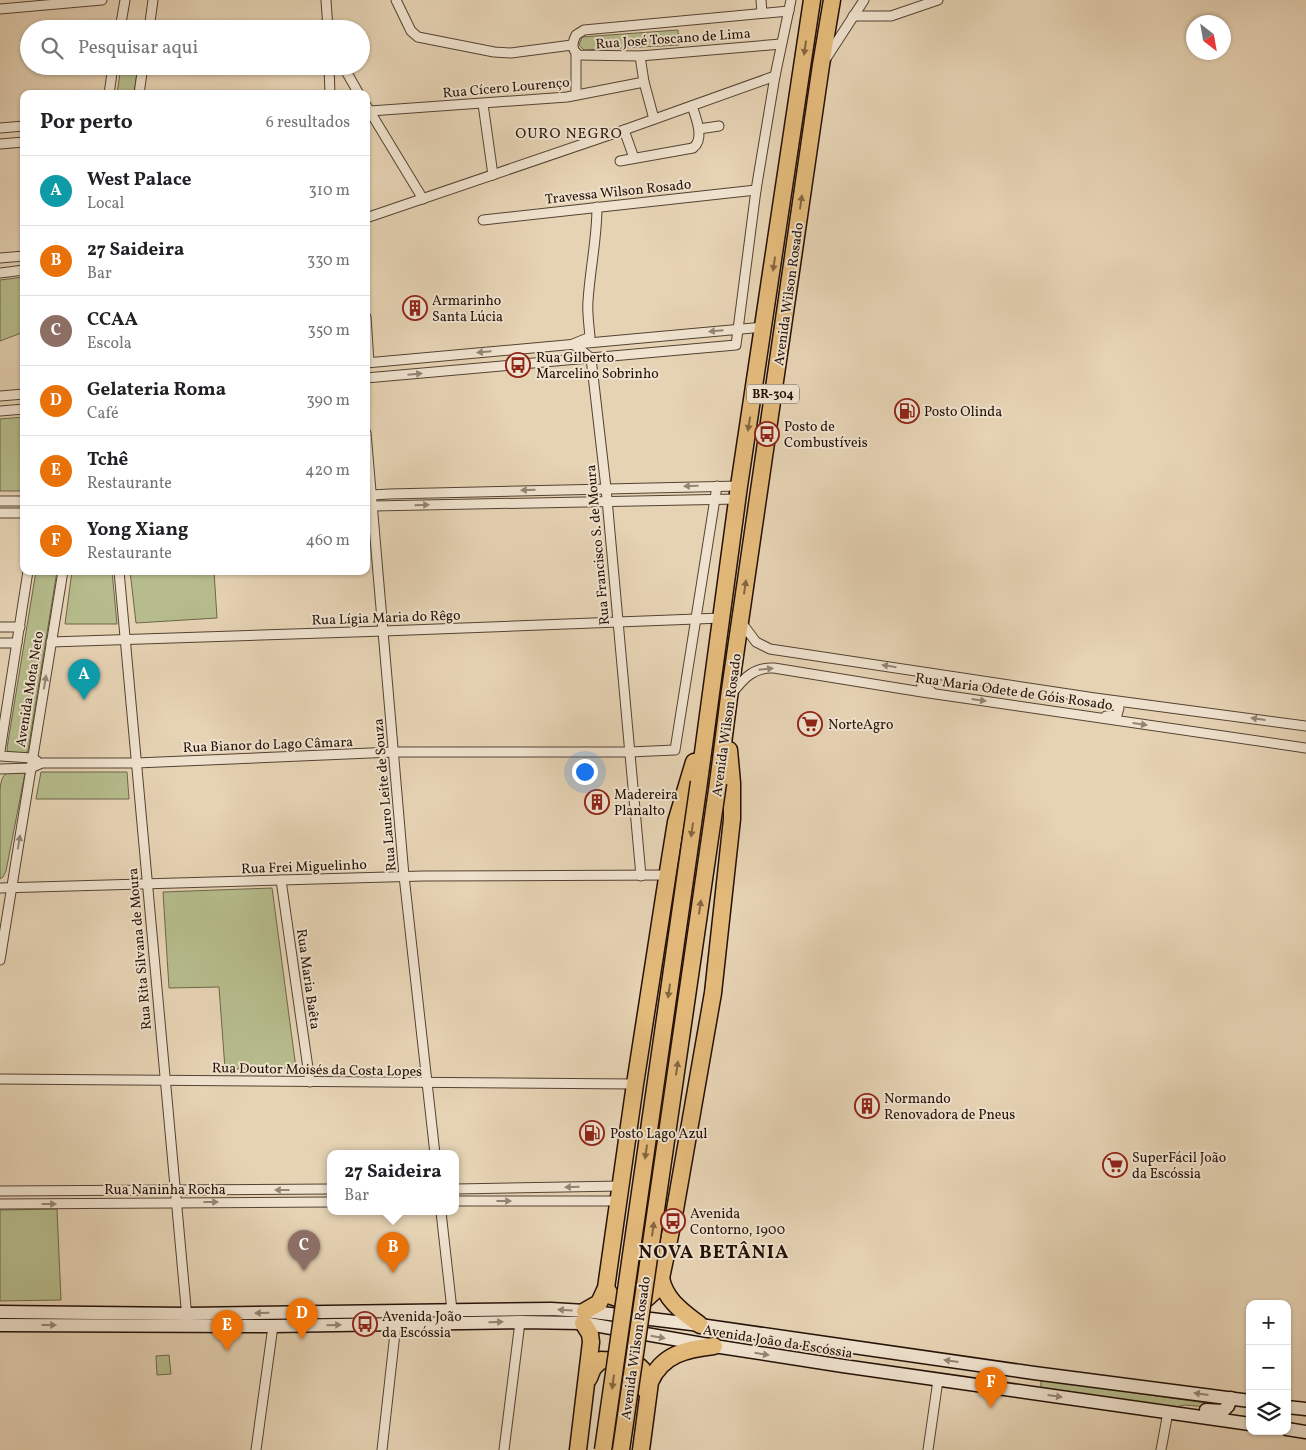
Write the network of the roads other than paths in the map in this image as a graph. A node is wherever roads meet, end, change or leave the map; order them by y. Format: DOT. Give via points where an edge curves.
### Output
graph roads {
  1 [pos="102,0"];
  2 [pos="124,0"];
  3 [pos="154,0"];
  4 [pos="326,0"];
  5 [pos="396,0"];
  6 [pos="761,0"];
  7 [pos="791,0"];
  8 [pos="812,0"];
  9 [pos="832,0"];
  10 [pos="864,0"];
  11 [pos="938,0"];
  12 [pos="0,9"];
  13 [pos="789,11"];
  14 [pos="762,13"];
  15 [pos="853,16"];
  16 [pos="121,20"];
  17 [pos="151,20"];
  18 [pos="327,20"];
  19 [pos="782,44"];
  20 [pos="574,49"];
  21 [pos="640,56"];
  22 [pos="821,65"];
  23 [pos="111,75"];
  24 [pos="142,75"];
  25 [pos="329,75"];
  26 [pos="348,75"];
  27 [pos="775,76"];
  28 [pos="644,82"];
  29 [pos="109,90"];
  30 [pos="140,90"];
  31 [pos="330,90"];
  32 [pos="357,90"];
  33 [pos="576,95"];
  34 [pos="483,104"];
  35 [pos="692,106"];
  36 [pos="370,108"];
  37 [pos="370,111"];
  38 [pos="654,119"];
  39 [pos="20,126"];
  40 [pos="719,126"];
  41 [pos="0,128"];
  42 [pos="698,128"];
  43 [pos="624,130"];
  44 [pos="20,142"];
  45 [pos="0,144"];
  46 [pos="634,158"];
  47 [pos="620,161"];
  48 [pos="493,175"];
  49 [pos="756,190"];
  50 [pos="423,199"];
  51 [pos="597,207"];
  52 [pos="370,217"];
  53 [pos="483,220"];
  54 [pos="20,256"];
  55 [pos="0,258"];
  56 [pos="20,270"];
  57 [pos="0,273"];
  58 [pos="764,327"];
  59 [pos="738,329"];
  60 [pos="573,344"];
  61 [pos="437,356"];
  62 [pos="591,358"];
  63 [pos="370,362"];
  64 [pos="437,372"];
  65 [pos="370,378"];
  66 [pos="20,394"];
  67 [pos="0,396"];
  68 [pos="20,409"];
  69 [pos="0,411"];
  70 [pos="717,486"];
  71 [pos="606,488"];
  72 [pos="739,492"];
  73 [pos="370,497"];
  74 [pos="715,499"];
  75 [pos="20,500"];
  76 [pos="0,501"];
  77 [pos="608,501"];
  78 [pos="370,506"];
  79 [pos="0,513"];
  80 [pos="20,513"];
  81 [pos="27,575"];
  82 [pos="62,575"];
  83 [pos="119,575"];
  84 [pos="722,618"];
  85 [pos="697,619"];
  86 [pos="740,621"];
  87 [pos="618,622"];
  88 [pos="0,627"];
  89 [pos="20,627"];
  90 [pos="384,631"];
  91 [pos="125,640"];
  92 [pos="51,642"];
  93 [pos="0,643"];
  94 [pos="17,643"];
  95 [pos="1000,682"];
  96 [pos="729,696"];
  97 [pos="946,696"];
  98 [pos="1095,698"];
  99 [pos="1061,712"];
  100 [pos="708,722"];
  101 [pos="726,722"];
  102 [pos="1306,726"];
  103 [pos="1306,748"];
  104 [pos="0,751"];
  105 [pos="394,752"];
  106 [pos="630,752"];
  107 [pos="0,756"];
  108 [pos="32,763"];
  109 [pos="136,763"];
  110 [pos="0,769"];
  111 [pos="404,876"];
  112 [pos="640,876"];
  113 [pos="668,876"];
  114 [pos="281,880"];
  115 [pos="147,884"];
  116 [pos="0,888"];
  117 [pos="12,888"];
  118 [pos="0,960"];
  119 [pos="0,1079"];
  120 [pos="165,1081"];
  121 [pos="310,1082"];
  122 [pos="427,1083"];
  123 [pos="635,1084"];
  124 [pos="435,1150"];
  125 [pos="459,1189"];
  126 [pos="175,1190"];
  127 [pos="327,1190"];
  128 [pos="0,1191"];
  129 [pos="620,1194"];
  130 [pos="459,1201"];
  131 [pos="327,1202"];
  132 [pos="176,1203"];
  133 [pos="0,1204"];
  134 [pos="441,1215"];
  135 [pos="661,1278"];
  136 [pos="606,1288"];
  137 [pos="452,1310"];
  138 [pos="0,1312"];
  139 [pos="584,1317"];
  140 [pos="187,1319"];
  141 [pos="520,1322"];
  142 [pos="396,1324"];
  143 [pos="0,1325"];
  144 [pos="700,1325"];
  145 [pos="273,1326"];
  146 [pos="714,1346"];
  147 [pos="916,1356"];
  148 [pos="843,1366"];
  149 [pos="1034,1373"];
  150 [pos="938,1380"];
  151 [pos="972,1385"];
  152 [pos="584,1391"];
  153 [pos="1231,1398"];
  154 [pos="1246,1400"];
  155 [pos="647,1403"];
  156 [pos="1291,1407"];
  157 [pos="1306,1409"];
  158 [pos="1168,1412"];
  159 [pos="1185,1414"];
  160 [pos="1246,1423"];
  161 [pos="1291,1430"];
  162 [pos="1306,1432"];
  163 [pos="256,1450"];
  164 [pos="382,1450"];
  165 [pos="504,1450"];
  166 [pos="578,1450"];
  167 [pos="603,1450"];
  168 [pos="621,1450"];
  169 [pos="641,1450"];
  170 [pos="928,1450"];
  171 [pos="1161,1450"];
  1 -- 12 [label="street"];
  2 -- 16 [label="street"];
  3 -- 17 [label="street"];
  4 -- 18 [label="street"];
  5 -- 20 [label="street, Rua José Toscano de Lima" via="411,31 418,37 494,52"];
  6 -- 14 [label="street"];
  7 -- 13 [label="street"];
  8 -- 58 [label="highway, Avenida Wilson Rosado / BR-304, one-way"];
  9 -- 22 [label="highway, Avenida Wilson Rosado / BR-304"];
  10 -- 15 [label="street"];
  11 -- 15 [label="street" via="891,16"];
  13 -- 14 [label="street, Rua José Toscano de Lima"];
  13 -- 19 [label="street"];
  14 -- 20 [label="street, Rua José Toscano de Lima" via="584,30 576,35"];
  15 -- 22 [label="street"];
  19 -- 21 [label="street, Rua José Toscano de Lima"];
  19 -- 27 [label="street"];
  20 -- 21 [label="street, Rua José Toscano de Lima" via="578,55 590,57"];
  20 -- 33 [label="street"];
  21 -- 28 [label="street"];
  86 -- 22 [label="highway, Avenida Wilson Rosado / BR-304, one-way"];
  23 -- 29 [label="street"];
  24 -- 30 [label="street"];
  25 -- 31 [label="street"];
  26 -- 32 [label="street"];
  27 -- 35 [label="street"];
  27 -- 49 [label="street"];
  28 -- 33 [label="street, Rua Cícero Lourenço"];
  28 -- 38 [label="street"];
  33 -- 34 [label="street, Rua Cícero Lourenço"];
  34 -- 36 [label="street, Rua Cícero Lourenço"];
  34 -- 48 [label="street"];
  35 -- 38 [label="street"];
  35 -- 42 [label="street"];
  37 -- 50 [label="street"];
  38 -- 43 [label="street"];
  39 -- 41 [label="street"];
  40 -- 42 [label="street"];
  42 -- 46 [label="street" via="698,142 692,148"];
  43 -- 46 [label="street"];
  43 -- 48 [label="street"];
  44 -- 45 [label="street"];
  46 -- 47 [label="street"];
  48 -- 50 [label="street"];
  49 -- 51 [label="street, Travessa Wilson Rosado"];
  49 -- 59 [label="street"];
  50 -- 52 [label="street"];
  51 -- 53 [label="street, Travessa Wilson Rosado"];
  51 -- 60 [label="street" via="588,304 590,337"];
  54 -- 55 [label="street"];
  56 -- 57 [label="street"];
  58 -- 59 [label="street"];
  58 -- 72 [label="highway, Avenida Wilson Rosado / BR-304, one-way"];
  59 -- 60 [label="street, one-way"];
  59 -- 62 [label="street" via="736,345"];
  60 -- 61 [label="street, one-way"];
  60 -- 62 [label="street"];
  61 -- 63 [label="street"];
  61 -- 64 [label="street"];
  62 -- 64 [label="street"];
  62 -- 71 [label="street, Rua Francisco S. de Moura"];
  65 -- 64 [label="street, one-way"];
  66 -- 67 [label="street"];
  68 -- 69 [label="street"];
  70 -- 71 [label="street, one-way"];
  70 -- 72 [label="street"];
  70 -- 74 [label="street"];
  71 -- 73 [label="street, one-way"];
  71 -- 77 [label="street, Rua Francisco S. de Moura"];
  72 -- 74 [label="street"];
  72 -- 84 [label="highway, Avenida Wilson Rosado / BR-304"];
  74 -- 77 [label="street"];
  74 -- 85 [label="street"];
  75 -- 76 [label="street"];
  78 -- 77 [label="street, one-way"];
  77 -- 87 [label="street, Rua Francisco S. de Moura"];
  78 -- 90 [label="street, Rua Lauro Leite de Souza"];
  79 -- 80 [label="street"];
  81 -- 89 [label="street, Avenida Mota Neto"];
  82 -- 92 [label="street, Avenida Mota Neto"];
  83 -- 91 [label="street, Rua Rita Silvana de Moura"];
  84 -- 85 [label="street, Rua Lígia Maria do Rêgo"];
  84 -- 100 [label="highway, Avenida Wilson Rosado / BR-304"];
  85 -- 87 [label="street, Rua Lígia Maria do Rêgo"];
  85 -- 106 [label="street, Rua Bianor do Lago Câmara" via="675,750"];
  95 -- 86 [label="street, Rua Maria Odete de Góis Rosado, one-way" via="770,649 756,642"];
  86 -- 96 [label="highway, Avenida Wilson Rosado / BR-304"];
  87 -- 90 [label="street, Rua Lígia Maria do Rêgo"];
  87 -- 106 [label="street, Rua Francisco S. de Moura"];
  88 -- 89 [label="street"];
  89 -- 94 [label="street, Avenida Mota Neto"];
  90 -- 91 [label="street, Rua Lígia Maria do Rêgo"];
  90 -- 105 [label="street, Rua Lauro Leite de Souza"];
  91 -- 92 [label="street, Rua Lígia Maria do Rêgo"];
  91 -- 109 [label="street, Rua Rita Silvana de Moura"];
  108 -- 92 [label="street, Avenida Mota Neto, one-way"];
  93 -- 94 [label="street"];
  94 -- 104 [label="street, Avenida Mota Neto"];
  95 -- 97 [label="street" via="923,677 922,687"];
  95 -- 98 [label="street, Rua Maria Odete de Góis Rosado"];
  96 -- 97 [label="street, Rua Maria Odete de Góis Rosado, one-way" via="749,674 768,668"];
  96 -- 101 [label="highway, Avenida Wilson Rosado / BR-304"];
  97 -- 99 [label="street, Rua Maria Odete de Góis Rosado, one-way"];
  98 -- 99 [label="street" via="1117,706 1117,714"];
  102 -- 98 [label="street, Rua Maria Odete de Góis Rosado, one-way"];
  99 -- 103 [label="street, Rua Maria Odete de Góis Rosado, one-way"];
  100 -- 113 [label="highway" via="676,822"];
  100 -- 167 [label="highway, Avenida Wilson Rosado / BR-304, one-way, bridge"];
  101 -- 135 [label="highway" via="732,819 713,993"];
  168 -- 101 [label="highway, Avenida Wilson Rosado / BR-304, one-way, bridge"];
  105 -- 106 [label="street, Rua Bianor do Lago Câmara"];
  105 -- 109 [label="street, Rua Bianor do Lago Câmara"];
  105 -- 111 [label="street, Rua Lauro Leite de Souza"];
  106 -- 112 [label="street, Rua Francisco S. de Moura"];
  107 -- 108 [label="street, Rua Bianor do Lago Câmara"];
  108 -- 109 [label="street, Rua Bianor do Lago Câmara"];
  108 -- 110 [label="street, Rua Bianor do Lago Câmara"];
  117 -- 108 [label="street, Avenida Mota Neto, one-way"];
  109 -- 115 [label="street, Rua Rita Silvana de Moura"];
  111 -- 112 [label="street, Rua Frei Miguelinho"];
  111 -- 114 [label="street, Rua Frei Miguelinho"];
  111 -- 122 [label="street, Rua Lauro Leite de Souza"];
  112 -- 113 [label="street, Rua Frei Miguelinho"];
  113 -- 123 [label="highway"];
  114 -- 115 [label="street, Rua Frei Miguelinho"];
  114 -- 121 [label="street, Rua Maria Baêta"];
  115 -- 117 [label="street, Rua Frei Miguelinho"];
  115 -- 120 [label="street, Rua Rita Silvana de Moura"];
  116 -- 117 [label="street, Rua Frei Miguelinho"];
  117 -- 118 [label="street, Avenida Mota Neto"];
  119 -- 120 [label="street, Rua Doutor Moisés da Costa Lopes"];
  120 -- 121 [label="street, Rua Doutor Moisés da Costa Lopes"];
  120 -- 126 [label="street, Rua Rita Silvana de Moura"];
  121 -- 122 [label="street, Rua Doutor Moisés da Costa Lopes"];
  122 -- 123 [label="street, Rua Doutor Moisés da Costa Lopes"];
  122 -- 124 [label="street, Rua Lauro Leite de Souza"];
  123 -- 129 [label="highway"];
  129 -- 125 [label="street, one-way"];
  127 -- 126 [label="street, Rua Naninha Rocha, one-way"];
  126 -- 128 [label="street, Rua Naninha Rocha"];
  126 -- 132 [label="street, Rua Rita Silvana de Moura"];
  130 -- 129 [label="street, one-way"];
  129 -- 136 [label="highway"];
  132 -- 131 [label="street, Rua Naninha Rocha, one-way"];
  133 -- 132 [label="street, Rua Naninha Rocha, one-way"];
  132 -- 140 [label="street, Rua Rita Silvana de Moura"];
  134 -- 137 [label="street"];
  135 -- 136 [label="highway" via="652,1294 640,1300 626,1301 611,1296"];
  135 -- 144 [label="highway" via="674,1304"];
  136 -- 139 [label="highway" via="598,1303"];
  139 -- 137 [label="main road, Avenida João da Escóssia, one-way" via="551,1309"];
  137 -- 140 [label="main road, Avenida João da Escóssia, one-way"];
  138 -- 140 [label="main road, Avenida João da Escóssia"];
  139 -- 141 [label="main road, Avenida João da Escóssia"];
  139 -- 144 [label="main road, Avenida João da Escóssia"];
  139 -- 146 [label="main road, Avenida João da Escóssia, one-way"];
  139 -- 152 [label="highway" via="591,1342"];
  143 -- 140 [label="main road, Avenida João da Escóssia, one-way"];
  140 -- 145 [label="main road, Avenida João da Escóssia"];
  142 -- 141 [label="main road, Avenida João da Escóssia, one-way"];
  141 -- 165 [label="street"];
  145 -- 142 [label="main road, Avenida João da Escóssia, one-way"];
  142 -- 164 [label="street"];
  144 -- 147 [label="main road, Avenida João da Escóssia"];
  145 -- 163 [label="street"];
  146 -- 148 [label="main road, Avenida João da Escóssia, one-way"];
  146 -- 155 [label="highway" via="688,1349 667,1360 654,1373"];
  147 -- 148 [label="main road" via="891,1359 846,1353 842,1357"];
  149 -- 147 [label="main road, Avenida João da Escóssia, one-way"];
  148 -- 150 [label="main road, Avenida João da Escóssia"];
  149 -- 151 [label="main road" via="1027,1386"];
  153 -- 149 [label="main road, Avenida João da Escóssia, one-way"];
  150 -- 151 [label="main road, Avenida João da Escóssia"];
  150 -- 170 [label="street"];
  151 -- 158 [label="main road, Avenida João da Escóssia, one-way"];
  152 -- 155 [label="highway" via="597,1362 630,1362 639,1366 645,1375"];
  152 -- 166 [label="highway"];
  153 -- 154 [label="main road, Avenida João da Escóssia"];
  153 -- 159 [label="main road" via="1223,1410 1198,1410"];
  155 -- 169 [label="highway"];
  156 -- 157 [label="main road"];
  158 -- 159 [label="main road, Avenida João da Escóssia"];
  158 -- 171 [label="street"];
  159 -- 160 [label="main road, Avenida João da Escóssia"];
  161 -- 162 [label="main road"];
}
